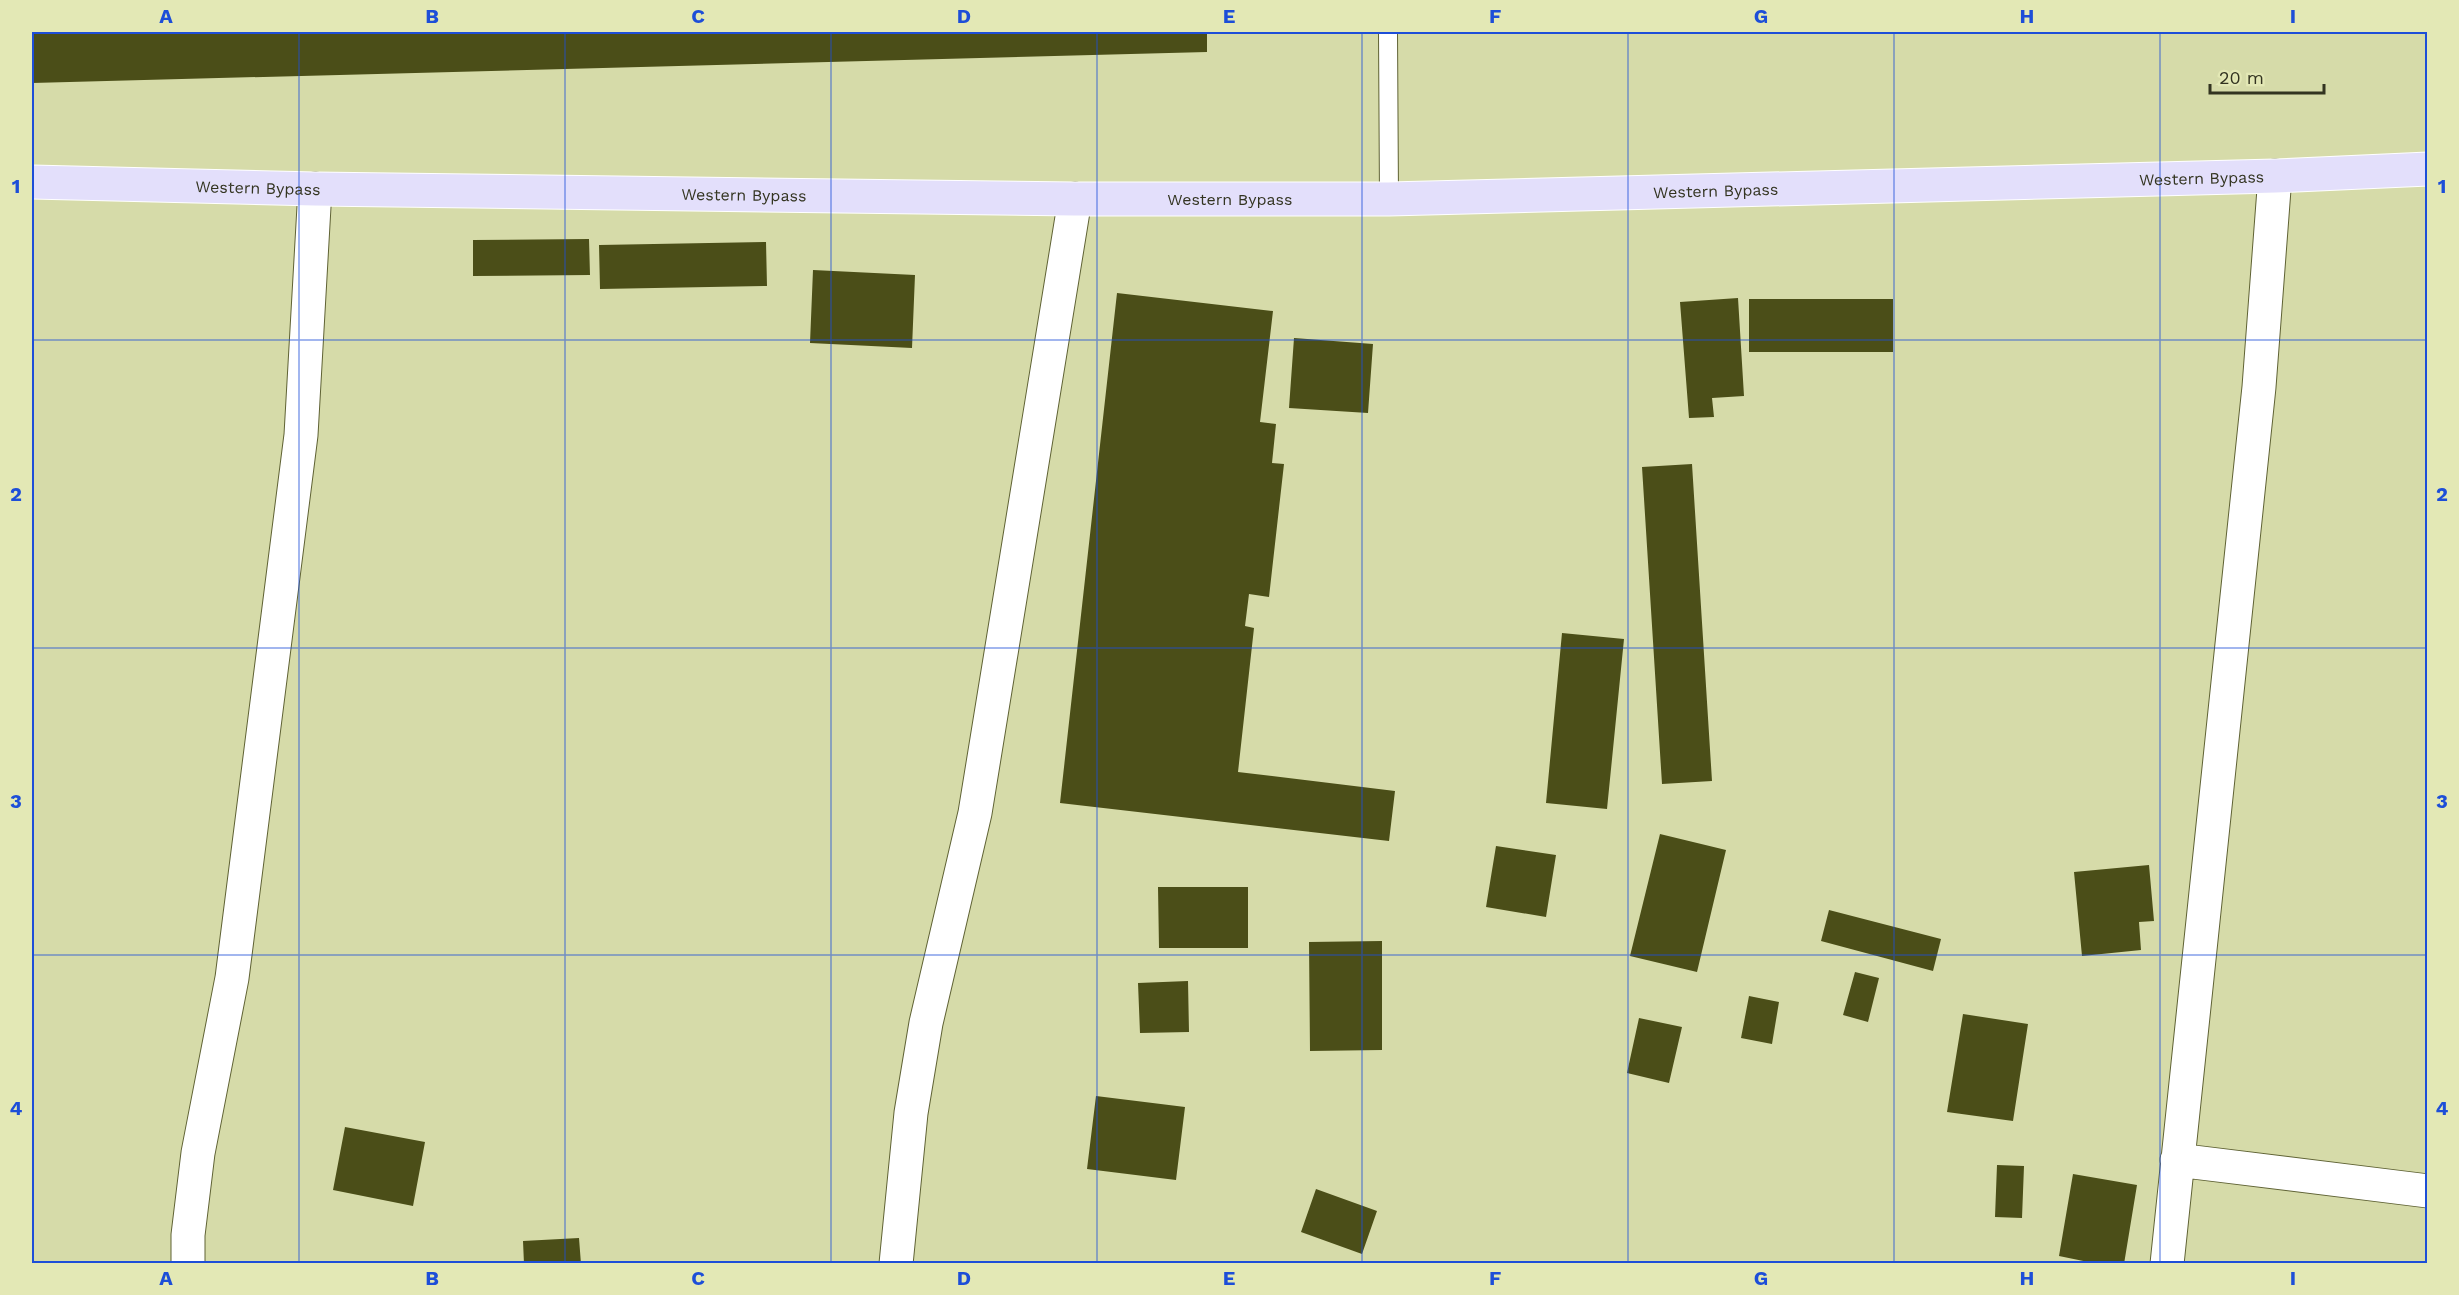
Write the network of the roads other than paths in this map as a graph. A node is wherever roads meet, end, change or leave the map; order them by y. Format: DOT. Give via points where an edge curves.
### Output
graph roads {
  1 [pos="1388,32"];
  2 [pos="2427,169"];
  3 [pos="2275,176"];
  4 [pos="32,182"];
  5 [pos="315,189"];
  6 [pos="1075,199"];
  7 [pos="1389,199"];
  8 [pos="2177,1160"];
  9 [pos="2427,1191"];
  10 [pos="188,1263"];
  11 [pos="896,1263"];
  12 [pos="2168,1263"];
  1 -- 7 [label="lane"];
  2 -- 3 [label="main road, Western Bypass"];
  3 -- 7 [label="main road, Western Bypass"];
  3 -- 8 [label="street" via="2259,387"];
  4 -- 5 [label="main road, Western Bypass"];
  5 -- 6 [label="main road, Western Bypass"];
  5 -- 10 [label="street" via="301,435 232,978 198,1153"];
  6 -- 7 [label="main road, Western Bypass"];
  6 -- 11 [label="street" via="975,813 926,1023 911,1113"];
  8 -- 9 [label="street"];
  8 -- 12 [label="street"];
}
